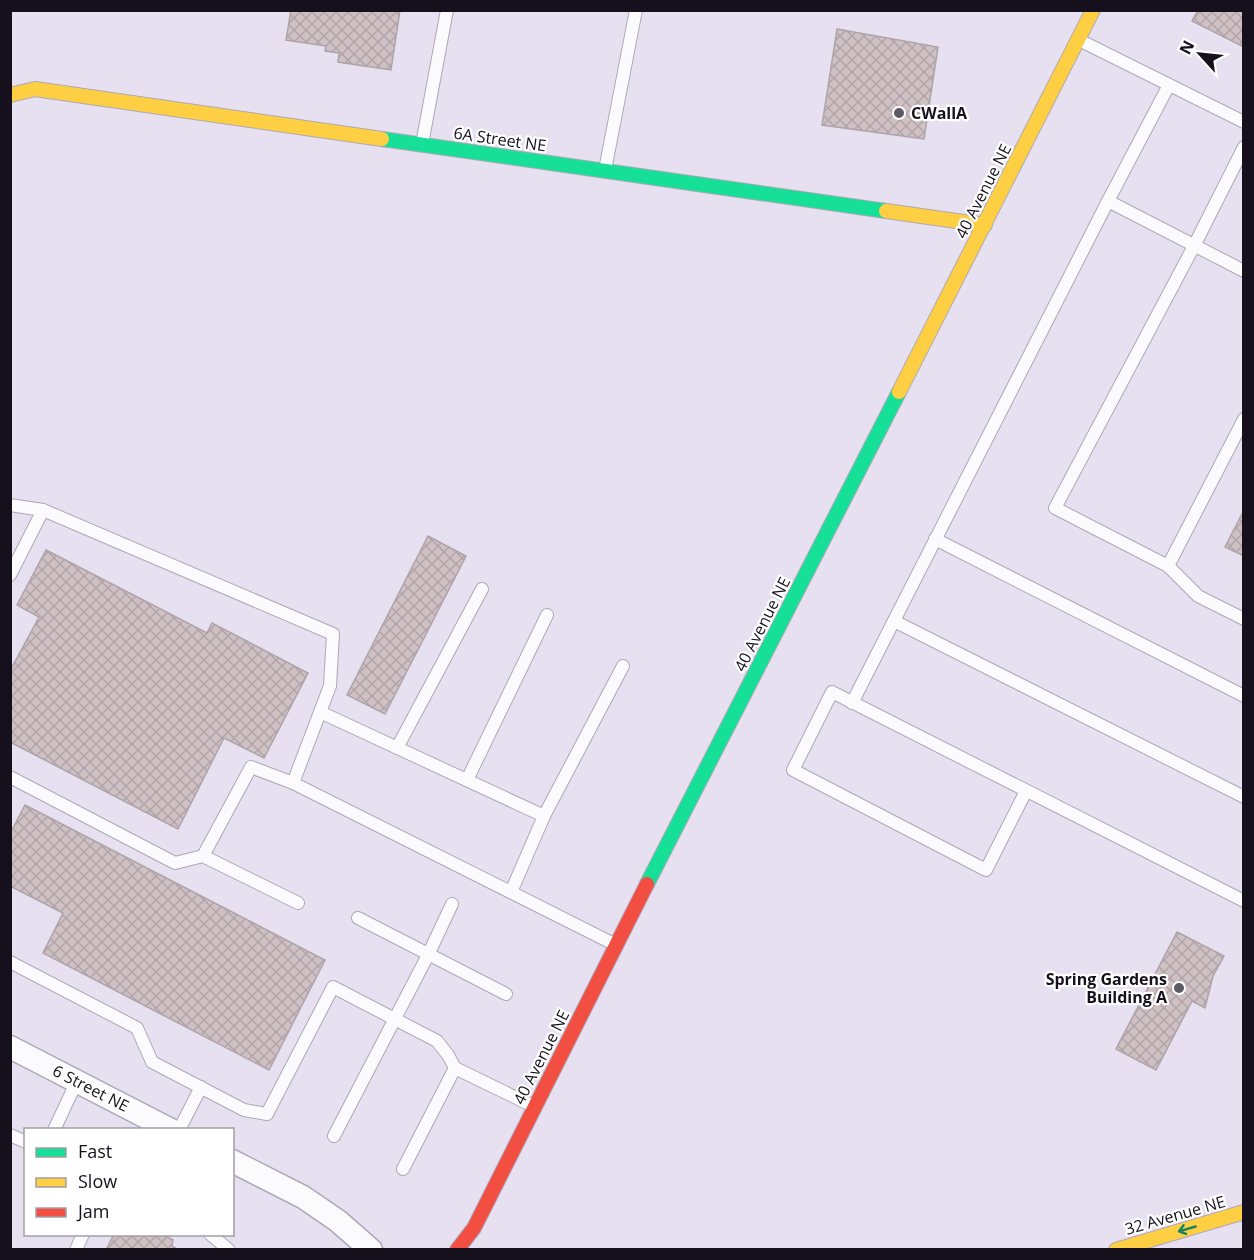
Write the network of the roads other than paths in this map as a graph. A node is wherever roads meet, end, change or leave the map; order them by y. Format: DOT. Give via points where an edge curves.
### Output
graph roads {
  1 [pos="447,10"];
  2 [pos="636,10"];
  3 [pos="1092,10"];
  4 [pos="1078,39"];
  5 [pos="1169,85"];
  6 [pos="10,95"];
  7 [pos="1244,122"];
  8 [pos="422,145"];
  9 [pos="1244,147"];
  10 [pos="605,170"];
  11 [pos="1108,201"];
  12 [pos="985,225"];
  13 [pos="1194,246"];
  14 [pos="1244,271"];
  15 [pos="1244,419"];
  16 [pos="10,506"];
  17 [pos="43,510"];
  18 [pos="935,539"];
  19 [pos="1168,566"];
  20 [pos="10,575"];
  21 [pos="482,589"];
  22 [pos="547,615"];
  23 [pos="1244,619"];
  24 [pos="894,621"];
  25 [pos="623,666"];
  26 [pos="1244,696"];
  27 [pos="852,703"];
  28 [pos="320,712"];
  29 [pos="397,748"];
  30 [pos="10,777"];
  31 [pos="467,780"];
  32 [pos="293,783"];
  33 [pos="1026,791"];
  34 [pos="1244,797"];
  35 [pos="544,816"];
  36 [pos="203,856"];
  37 [pos="511,892"];
  38 [pos="1244,901"];
  39 [pos="298,903"];
  40 [pos="452,904"];
  41 [pos="358,918"];
  42 [pos="616,945"];
  43 [pos="428,955"];
  44 [pos="10,962"];
  45 [pos="506,994"];
  46 [pos="394,1019"];
  47 [pos="10,1047"];
  48 [pos="455,1068"];
  49 [pos="77,1081"];
  50 [pos="201,1087"];
  51 [pos="534,1106"];
  52 [pos="55,1128"];
  53 [pos="167,1128"];
  54 [pos="179,1128"];
  55 [pos="10,1135"];
  56 [pos="334,1136"];
  57 [pos="24,1141"];
  58 [pos="234,1162"];
  59 [pos="404,1169"];
  60 [pos="1244,1212"];
  61 [pos="82,1236"];
  62 [pos="212,1236"];
  63 [pos="76,1250"];
  64 [pos="229,1250"];
  65 [pos="371,1250"];
  66 [pos="458,1250"];
  67 [pos="1116,1250"];
  1 -- 8 [label="lane"];
  2 -- 10 [label="lane"];
  3 -- 4 [label="street, 40 Avenue NE"];
  4 -- 5 [label="lane"];
  4 -- 12 [label="street, 40 Avenue NE"];
  5 -- 7 [label="lane"];
  5 -- 11 [label="lane"];
  6 -- 8 [label="street, 6A Street NE" via="35,89"];
  8 -- 10 [label="street, 6A Street NE"];
  9 -- 13 [label="lane"];
  10 -- 12 [label="street, 6A Street NE"];
  11 -- 13 [label="lane"];
  11 -- 18 [label="lane"];
  12 -- 42 [label="street, 40 Avenue NE"];
  13 -- 14 [label="lane"];
  13 -- 19 [label="lane" via="1055,508"];
  15 -- 19 [label="lane"];
  16 -- 17 [label="lane"];
  17 -- 20 [label="lane"];
  17 -- 28 [label="lane" via="333,634 330,686"];
  18 -- 24 [label="lane"];
  18 -- 26 [label="lane"];
  19 -- 23 [label="lane" via="1198,596"];
  21 -- 29 [label="lane"];
  22 -- 31 [label="lane"];
  24 -- 27 [label="lane"];
  24 -- 34 [label="lane"];
  25 -- 35 [label="lane"];
  27 -- 33 [label="lane"];
  27 -- 33 [label="lane" via="832,692 793,770 986,870"];
  28 -- 29 [label="lane"];
  28 -- 32 [label="lane"];
  29 -- 31 [label="lane"];
  30 -- 36 [label="lane" via="175,863"];
  31 -- 35 [label="lane"];
  32 -- 36 [label="lane" via="251,767"];
  32 -- 37 [label="lane"];
  33 -- 38 [label="lane"];
  35 -- 37 [label="lane"];
  36 -- 39 [label="lane"];
  37 -- 42 [label="lane"];
  40 -- 43 [label="lane"];
  41 -- 43 [label="lane"];
  42 -- 51 [label="street, 40 Avenue NE"];
  43 -- 45 [label="lane"];
  43 -- 46 [label="lane"];
  44 -- 50 [label="lane" via="137,1028 152,1062"];
  46 -- 48 [label="lane" via="437,1041"];
  46 -- 50 [label="lane" via="333,987 267,1114 244,1110"];
  46 -- 56 [label="lane"];
  47 -- 49 [label="street, 6 Street NE"];
  48 -- 51 [label="lane"];
  48 -- 59 [label="lane"];
  49 -- 52 [label="lane"];
  49 -- 53 [label="street, 6 Street NE"];
  50 -- 54 [label="lane"];
  51 -- 66 [label="street, 40 Avenue NE" via="474,1228"];
  55 -- 57 [label="lane"];
  58 -- 65 [label="street" via="303,1197"];
  60 -- 67 [label="street, 32 Avenue NE, one-way"];
  61 -- 63 [label="lane"];
  62 -- 64 [label="lane"];
}
